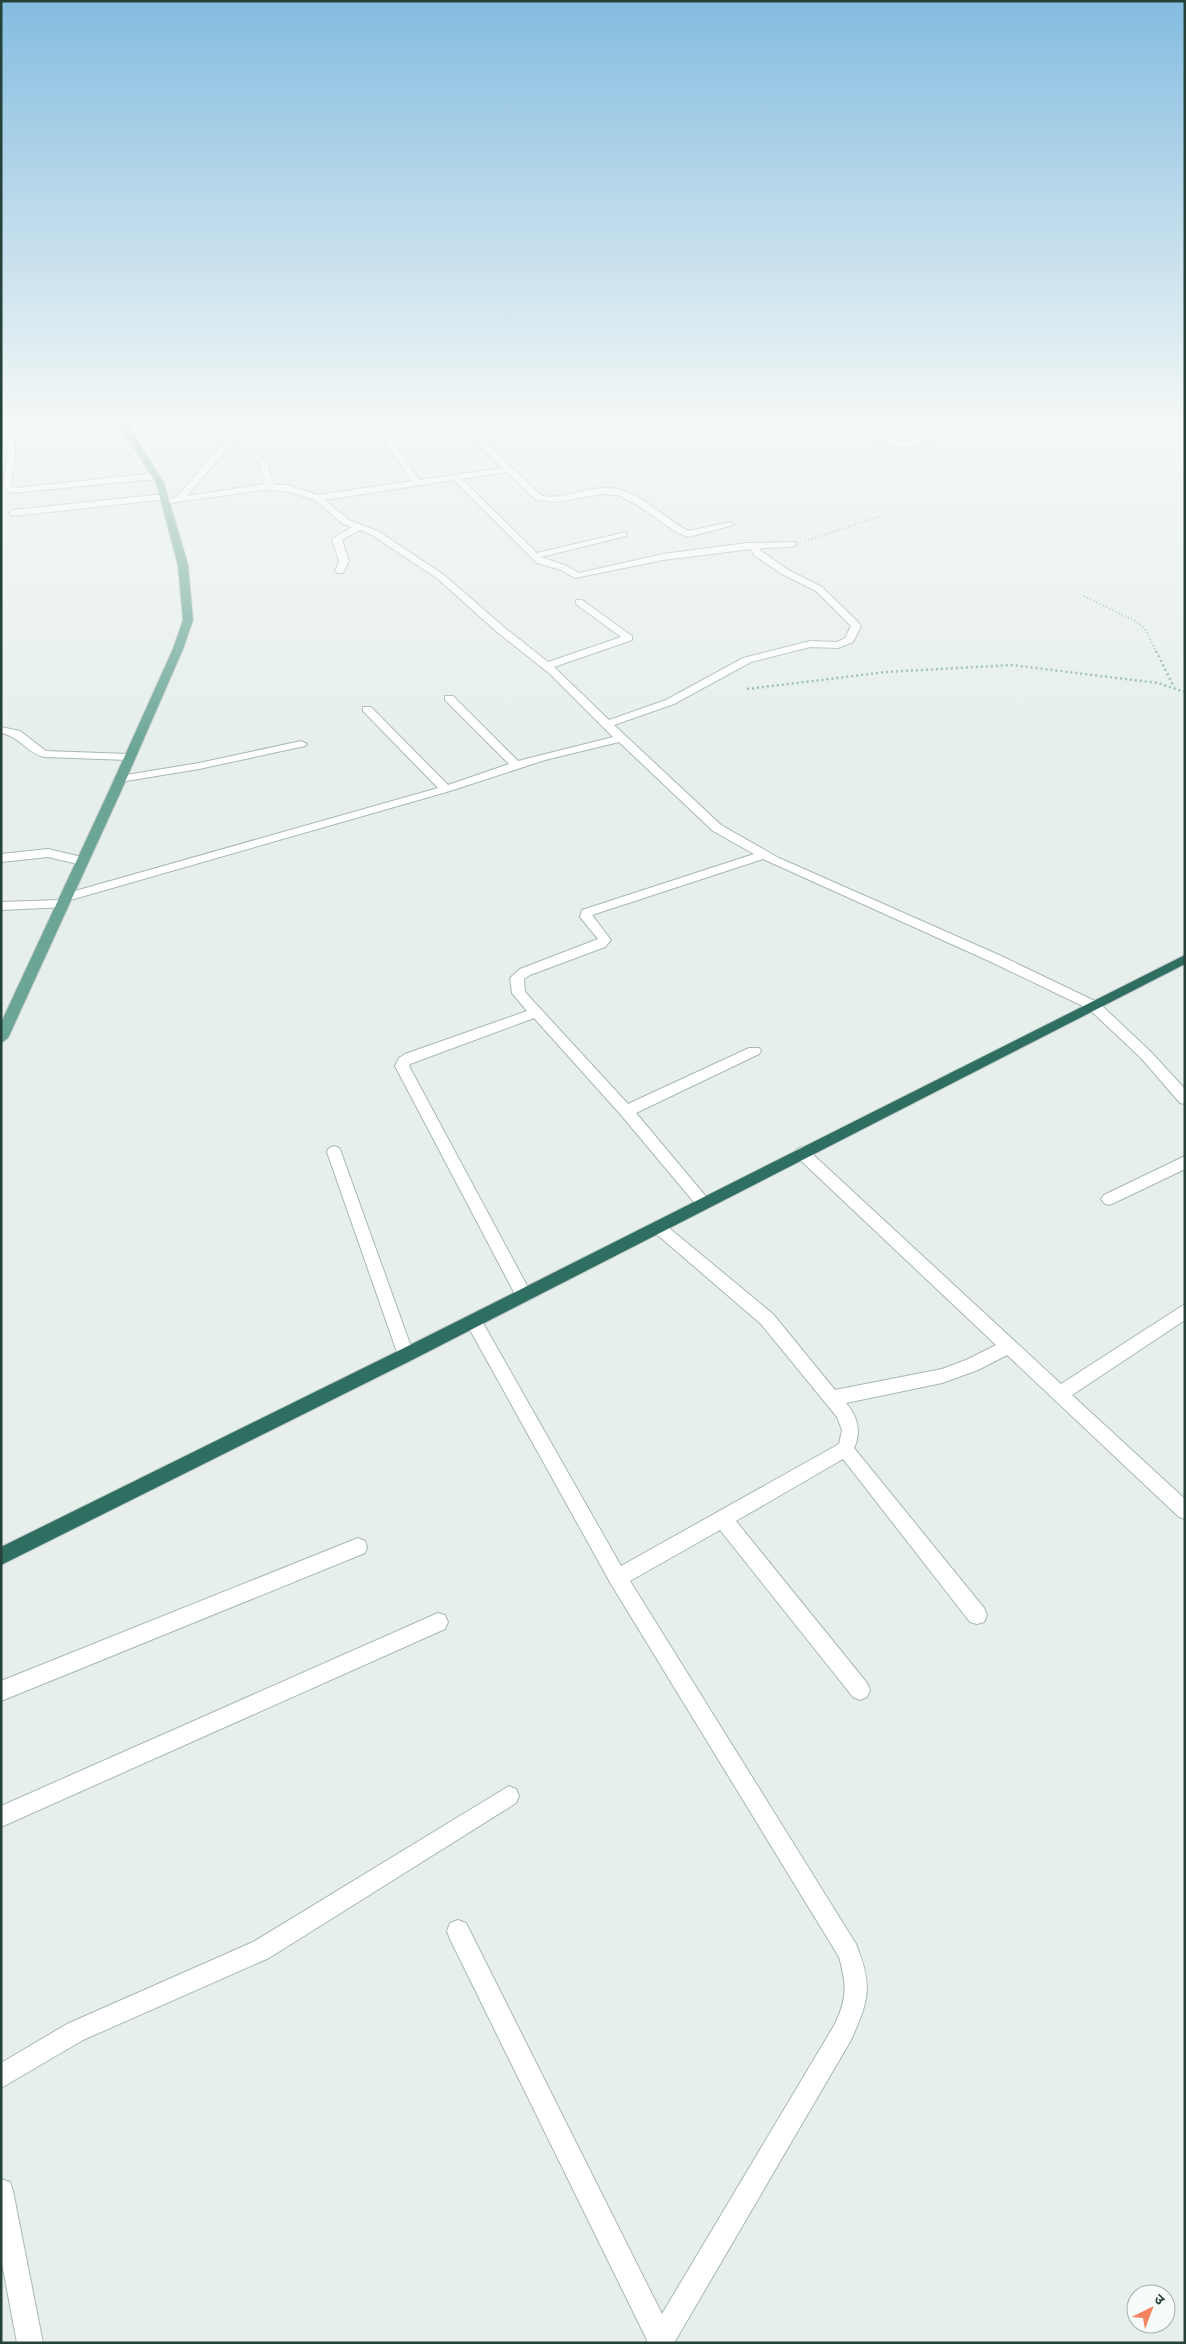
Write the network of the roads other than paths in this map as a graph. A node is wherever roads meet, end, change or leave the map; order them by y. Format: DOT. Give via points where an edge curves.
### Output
graph roads {
  1 [pos="174,533"];
  2 [pos="348,533"];
  3 [pos="376,533"];
  4 [pos="512,533"];
  5 [pos="623,534"];
  6 [pos="792,544"];
  7 [pos="758,545"];
  8 [pos="535,556"];
  9 [pos="340,571"];
  10 [pos="579,602"];
  11 [pos="546,666"];
  12 [pos="449,698"];
  13 [pos="367,709"];
  14 [pos="607,724"];
  15 [pos="1,730"];
  16 [pos="620,738"];
  17 [pos="301,744"];
  18 [pos="130,757"];
  19 [pos="515,764"];
  20 [pos="120,779"];
  21 [pos="446,789"];
  22 [pos="763,855"];
  23 [pos="1,858"];
  24 [pos="82,861"];
  25 [pos="64,901"];
  26 [pos="1,906"];
  27 [pos="1185,959"];
  28 [pos="1094,1006"];
  29 [pos="537,1012"];
  30 [pos="1,1038"];
  31 [pos="754,1051"];
  32 [pos="1185,1099"];
  33 [pos="626,1111"];
  34 [pos="334,1152"];
  35 [pos="802,1153"];
  36 [pos="1185,1162"];
  37 [pos="1109,1199"];
  38 [pos="703,1203"];
  39 [pos="658,1226"];
  40 [pos="524,1295"];
  41 [pos="1185,1311"];
  42 [pos="473,1321"];
  43 [pos="1008,1346"];
  44 [pos="406,1355"];
  45 [pos="1059,1394"];
  46 [pos="832,1398"];
  47 [pos="844,1450"];
  48 [pos="1185,1511"];
  49 [pos="723,1519"];
  50 [pos="358,1547"];
  51 [pos="1,1556"];
  52 [pos="618,1578"];
  53 [pos="977,1615"];
  54 [pos="438,1622"];
  55 [pos="860,1690"];
  56 [pos="1,1691"];
  57 [pos="509,1796"];
  58 [pos="1,1817"];
  59 [pos="458,1931"];
  60 [pos="1,2076"];
  61 [pos="1,2191"];
  62 [pos="660,2341"];
  63 [pos="30,2343"];
  1 -- 18 [label="main road" via="183,565 188,620"];
  2 -- 9 [label="street" via="337,539 344,561"];
  3 -- 11 [label="street" via="441,577"];
  4 -- 8 [label="street"];
  5 -- 8 [label="street"];
  6 -- 7 [label="street"];
  7 -- 8 [label="street" via="657,558 578,576 544,563"];
  7 -- 14 [label="street" via="757,553 819,589 854,623 856,626 849,640 838,645 810,644 747,660 670,702"];
  10 -- 11 [label="street" via="628,638"];
  11 -- 14 [label="street"];
  12 -- 19 [label="street"];
  13 -- 21 [label="street"];
  14 -- 16 [label="street"];
  15 -- 18 [label="street" via="16,732 44,754"];
  16 -- 19 [label="street"];
  16 -- 22 [label="street" via="717,828"];
  17 -- 20 [label="street"];
  18 -- 20 [label="main road"];
  19 -- 21 [label="street"];
  20 -- 24 [label="main road"];
  21 -- 25 [label="street"];
  22 -- 28 [label="street"];
  22 -- 29 [label="street" via="586,913 605,940 524,972 517,978 520,992"];
  23 -- 24 [label="street" via="48,853"];
  24 -- 25 [label="main road"];
  25 -- 26 [label="street"];
  25 -- 30 [label="main road"];
  27 -- 28 [label="highway"];
  28 -- 32 [label="street" via="1146,1055"];
  28 -- 35 [label="highway"];
  29 -- 33 [label="street"];
  29 -- 40 [label="street" via="410,1057 402,1066"];
  31 -- 33 [label="street"];
  33 -- 38 [label="street"];
  34 -- 44 [label="street"];
  35 -- 38 [label="highway"];
  35 -- 43 [label="street"];
  36 -- 37 [label="street"];
  38 -- 39 [label="highway"];
  39 -- 40 [label="highway"];
  39 -- 46 [label="street" via="767,1319"];
  40 -- 42 [label="highway"];
  41 -- 45 [label="street"];
  42 -- 44 [label="highway"];
  42 -- 52 [label="street"];
  43 -- 45 [label="street"];
  43 -- 46 [label="street" via="942,1376"];
  44 -- 51 [label="highway"];
  45 -- 48 [label="street"];
  46 -- 47 [label="street" via="850,1426 851,1437"];
  47 -- 49 [label="street"];
  47 -- 53 [label="street"];
  49 -- 52 [label="street"];
  49 -- 55 [label="street"];
  50 -- 56 [label="street"];
  52 -- 62 [label="street" via="848,1952 858,1981 856,2002 843,2032"];
  54 -- 58 [label="street"];
  57 -- 60 [label="street" via="261,1950 84,2028"];
  59 -- 62 [label="street"];
  61 -- 63 [label="street"];
}
